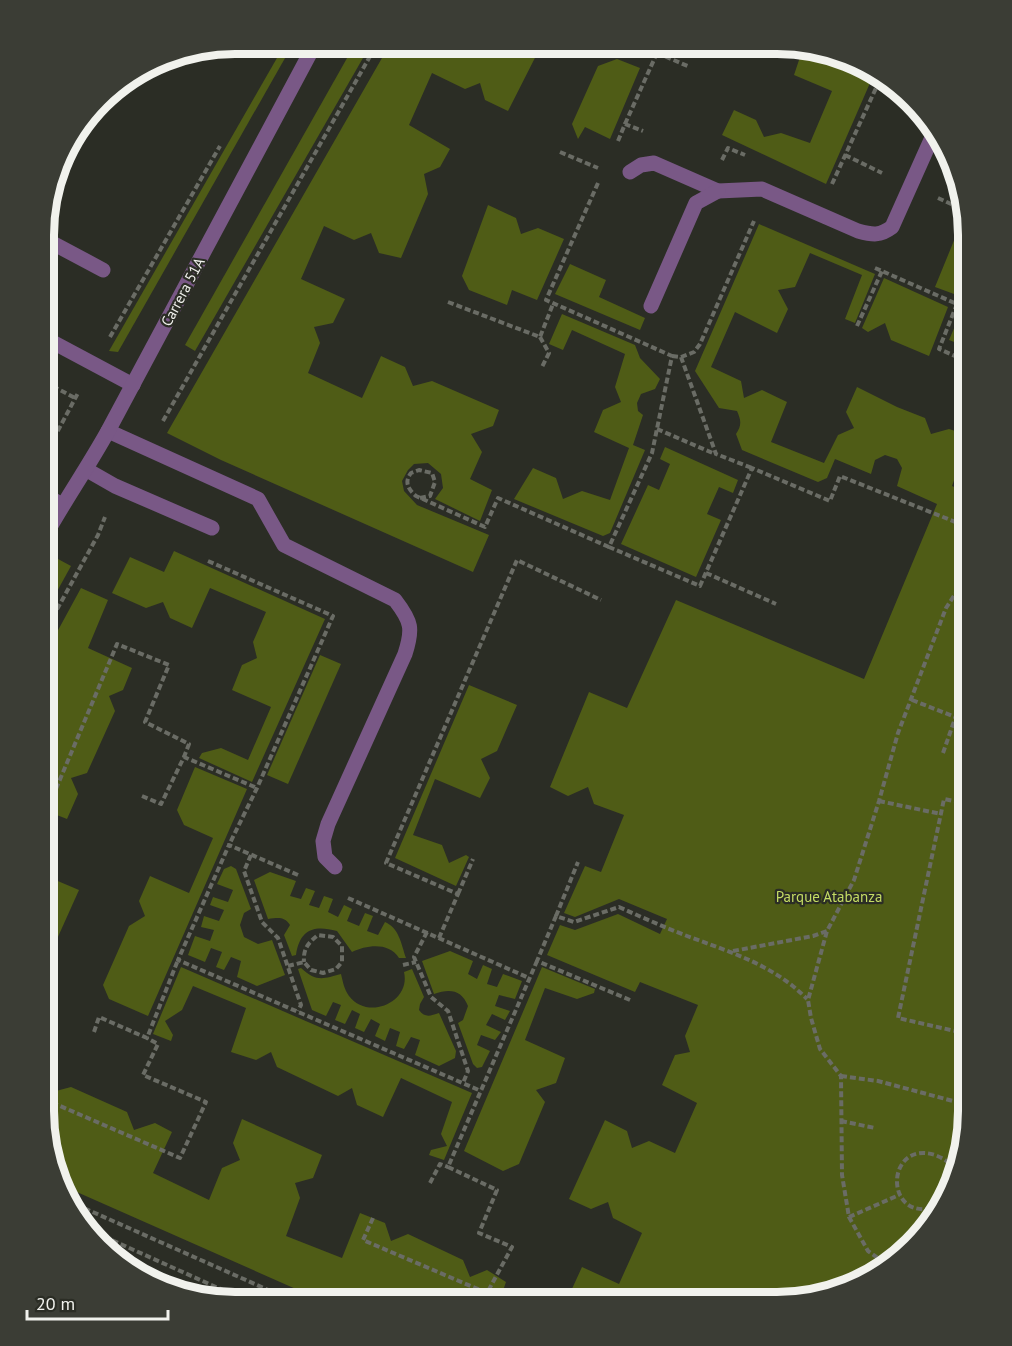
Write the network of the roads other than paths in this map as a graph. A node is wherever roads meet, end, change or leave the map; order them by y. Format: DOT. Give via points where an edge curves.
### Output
graph roads {
  1 [pos="310,54"];
  2 [pos="931,140"];
  3 [pos="630,172"];
  4 [pos="718,191"];
  5 [pos="54,243"];
  6 [pos="104,270"];
  7 [pos="651,306"];
  8 [pos="54,343"];
  9 [pos="133,385"];
  10 [pos="108,431"];
  11 [pos="87,470"];
  12 [pos="54,500"];
  13 [pos="62,505"];
  14 [pos="54,520"];
  15 [pos="212,528"];
  16 [pos="335,867"];
  1 -- 9 [label="street, Carrera 51A"];
  2 -- 4 [label="street" via="892,226 883,234 858,231 762,189"];
  3 -- 4 [label="street" via="654,163"];
  4 -- 7 [label="street" via="696,203"];
  5 -- 6 [label="street"];
  8 -- 9 [label="street"];
  9 -- 10 [label="street, Carrera 51A"];
  10 -- 11 [label="street, Carrera 51A"];
  10 -- 16 [label="street" via="258,499 284,545 396,600 406,614 411,634 405,654 323,841 325,857"];
  11 -- 13 [label="street, Carrera 51A"];
  11 -- 15 [label="street"];
  12 -- 13 [label="street"];
  13 -- 14 [label="street, Carrera 51A"];
}
